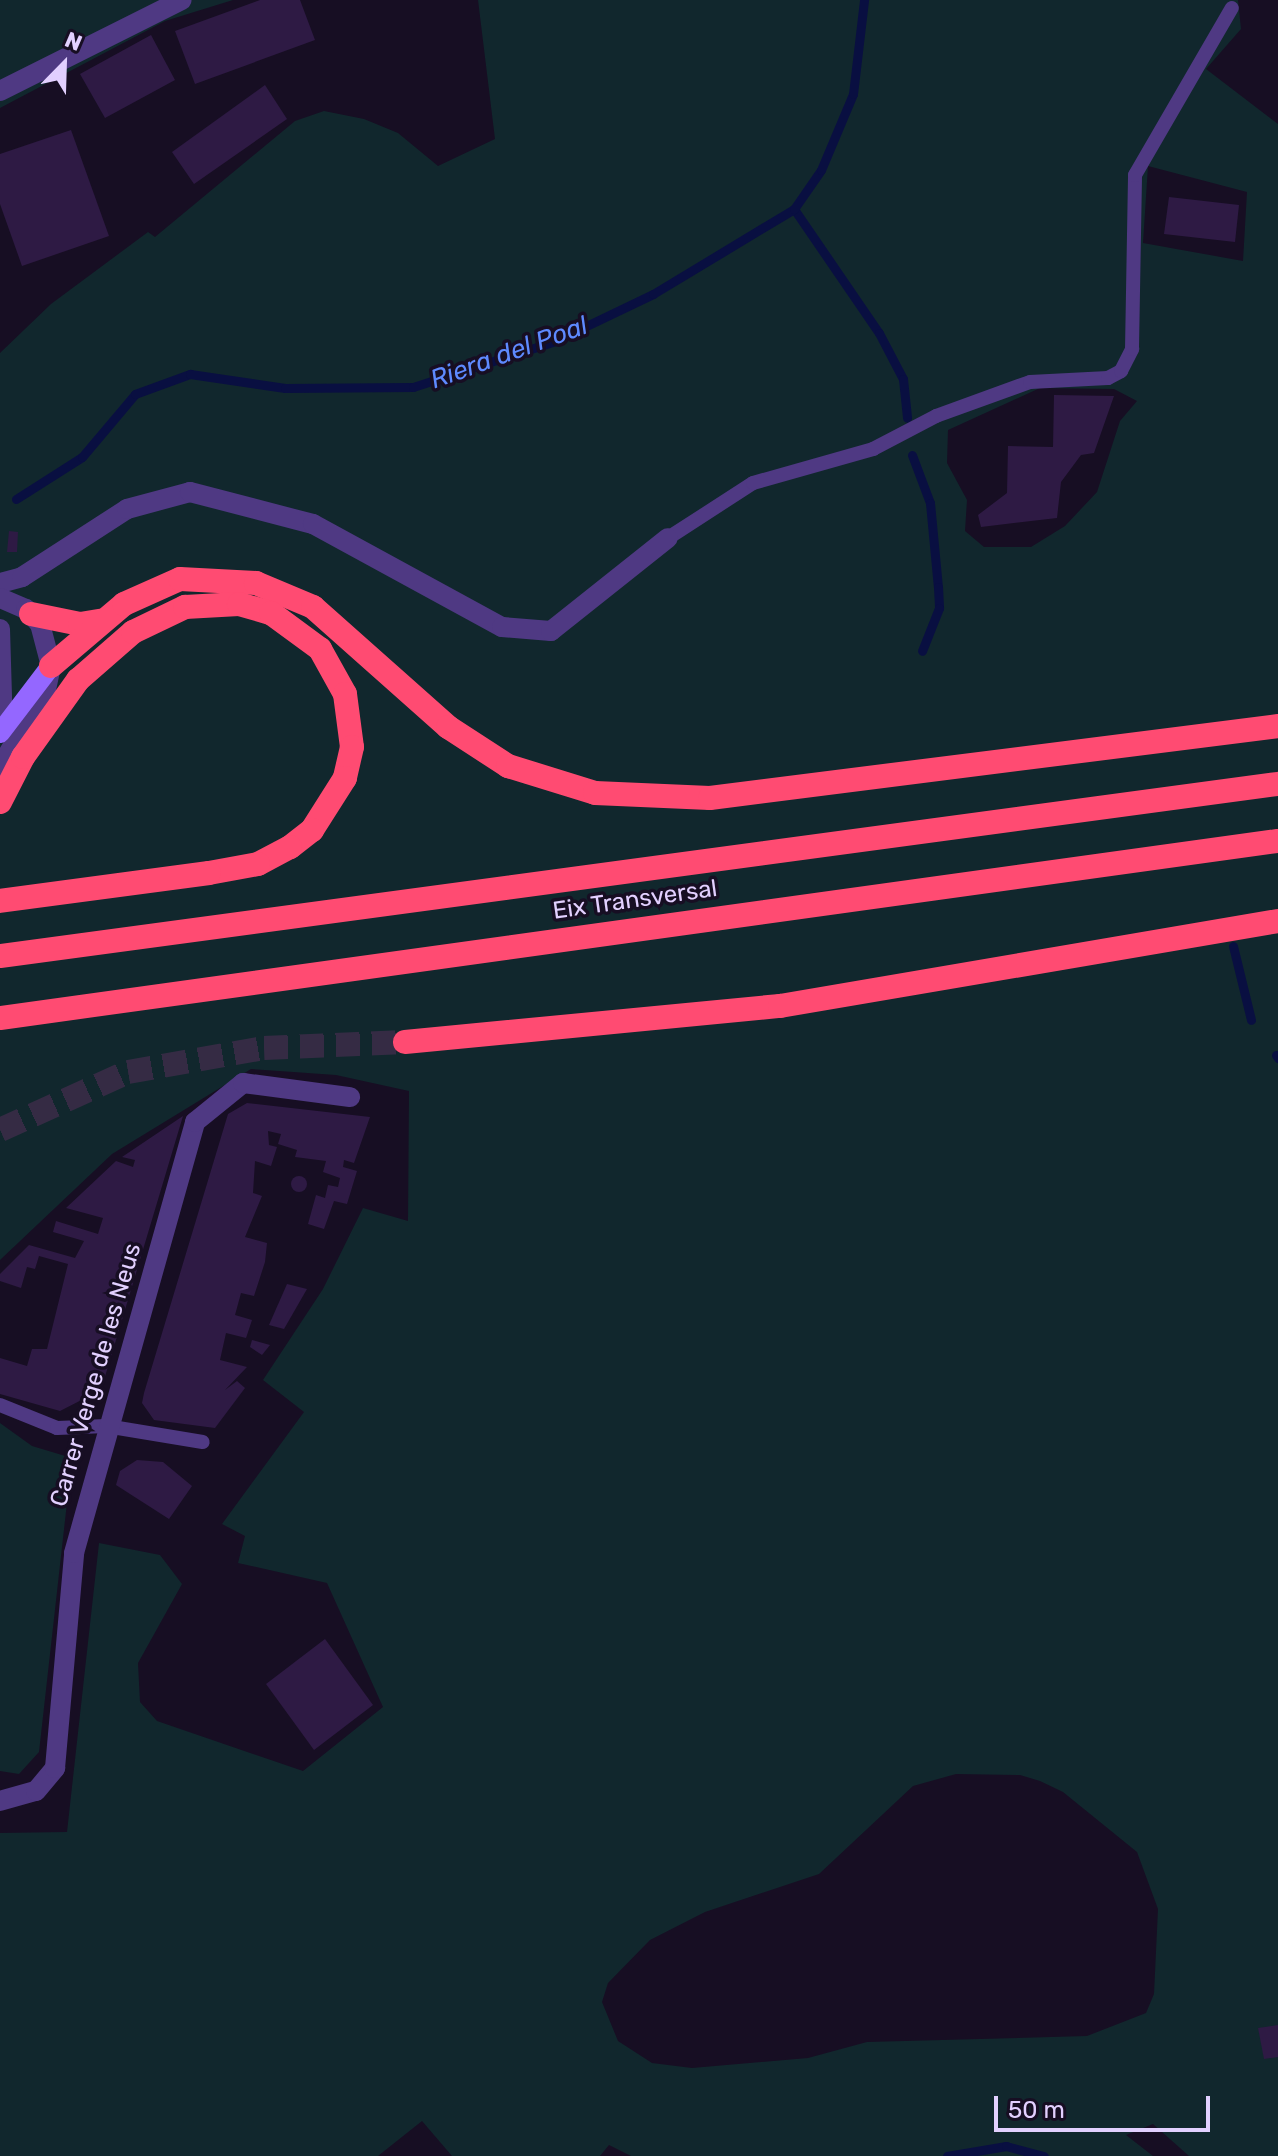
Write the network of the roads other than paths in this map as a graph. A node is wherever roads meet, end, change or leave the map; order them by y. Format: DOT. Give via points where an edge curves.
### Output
graph roads {
  1 [pos="182,0"];
  2 [pos="1232,8"];
  3 [pos="0,91"];
  4 [pos="668,538"];
  5 [pos="0,583"];
  6 [pos="0,598"];
  7 [pos="31,614"];
  8 [pos="100,621"];
  9 [pos="0,629"];
  10 [pos="51,666"];
  11 [pos="1278,726"];
  12 [pos="1,731"];
  13 [pos="0,767"];
  14 [pos="1278,784"];
  15 [pos="0,802"];
  16 [pos="1278,841"];
  17 [pos="0,901"];
  18 [pos="1278,921"];
  19 [pos="0,956"];
  20 [pos="0,1018"];
  21 [pos="405,1042"];
  22 [pos="350,1097"];
  23 [pos="0,1405"];
  24 [pos="106,1426"];
  25 [pos="203,1442"];
  26 [pos="7,1796"];
  1 -- 3 [label="street"];
  2 -- 4 [label="lane" via="1135,175 1132,349 1121,371 1108,378 1030,382 936,416 873,449 753,483"];
  4 -- 5 [label="street" via="551,631 502,627 313,524 190,492 127,509 22,577"];
  6 -- 7 [label="street"];
  7 -- 8 [label="highway" via="80,624"];
  7 -- 10 [label="street" via="48,644"];
  8 -- 10 [label="highway"];
  8 -- 11 [label="highway" via="180,579 256,583 313,607 448,727 508,766 595,793 710,798"];
  9 -- 12 [label="street"];
  10 -- 12 [label="street"];
  10 -- 13 [label="street" via="45,694"];
  14 -- 19 [label="highway, Eix Transversal"];
  15 -- 17 [label="highway" via="23,757 78,680 133,632 185,607 239,604 271,613 320,649 345,694 352,747 345,778 312,830 290,847 258,864"];
  16 -- 20 [label="highway, Eix Transversal"];
  18 -- 21 [label="highway" via="780,1006"];
  22 -- 24 [label="street, Carrer Verge de les Neus" via="243,1083 195,1122"];
  23 -- 24 [label="lane" via="57,1428"];
  24 -- 25 [label="lane"];
  24 -- 26 [label="street, Carrer Verge de les Neus" via="74,1553 55,1768 36,1791"];
}
